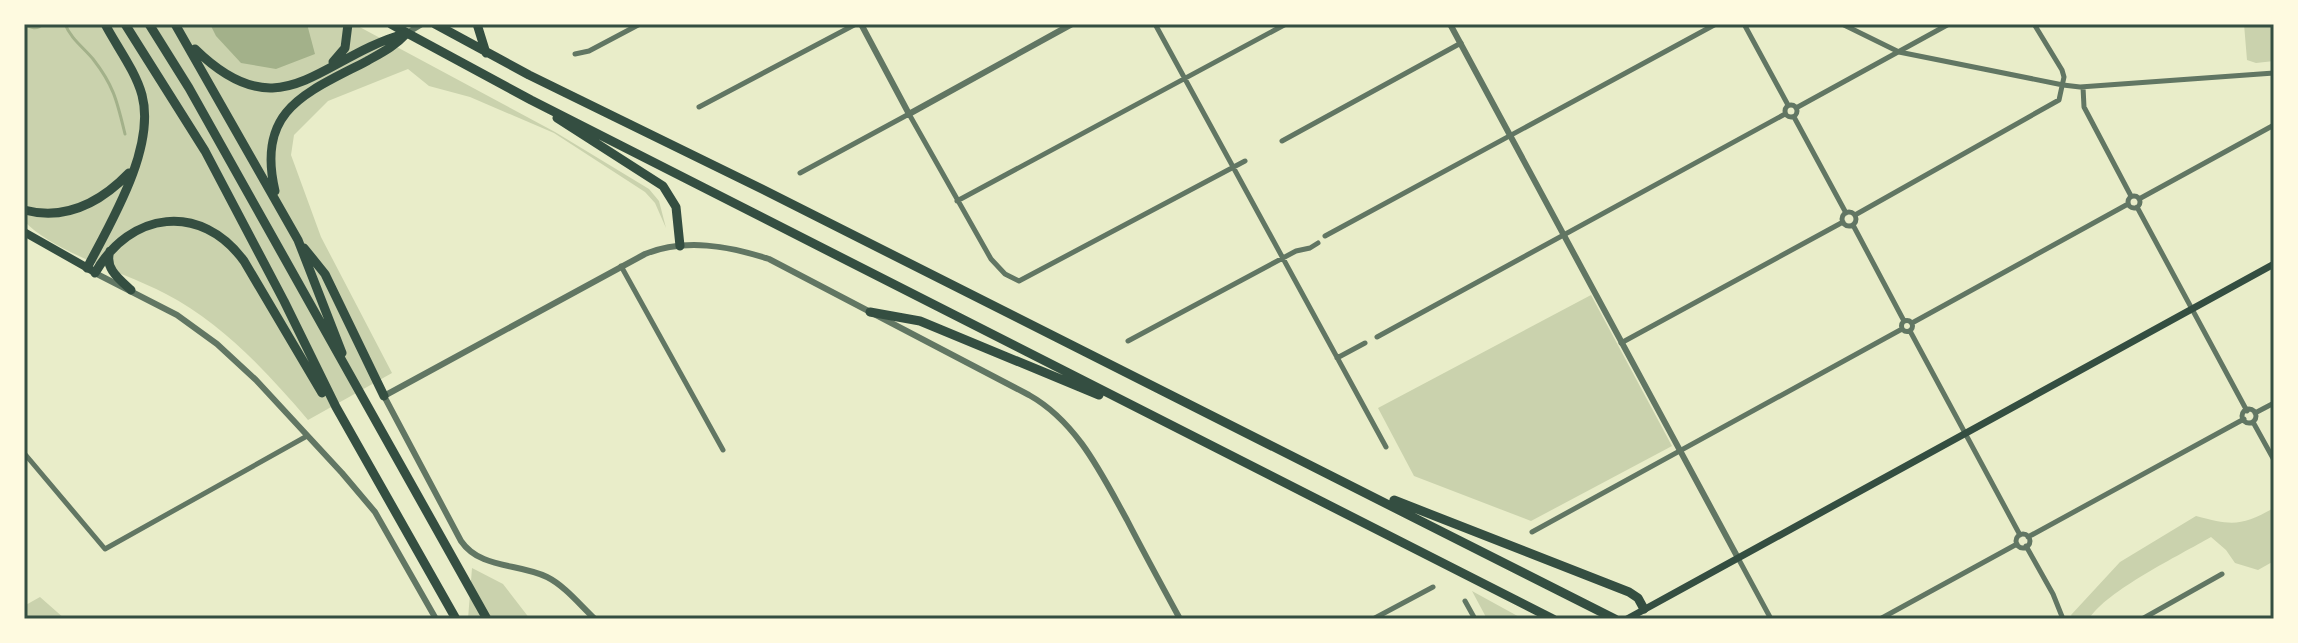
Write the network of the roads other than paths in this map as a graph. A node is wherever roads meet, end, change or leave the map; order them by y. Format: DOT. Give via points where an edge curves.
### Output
graph roads {
  1 [pos="105,24"];
  2 [pos="125,24"];
  3 [pos="149,24"];
  4 [pos="175,24"];
  5 [pos="348,24"];
  6 [pos="391,24"];
  7 [pos="422,24"];
  8 [pos="435,24"];
  9 [pos="477,24"];
  10 [pos="640,24"];
  11 [pos="858,24"];
  12 [pos="1072,24"];
  13 [pos="1155,24"];
  14 [pos="1286,24"];
  15 [pos="1450,24"];
  16 [pos="1716,24"];
  17 [pos="1744,24"];
  18 [pos="1842,24"];
  19 [pos="1949,24"];
  20 [pos="2034,24"];
  21 [pos="407,33"];
  22 [pos="185,40"];
  23 [pos="1461,43"];
  24 [pos="1899,52"];
  25 [pos="486,53"];
  26 [pos="575,54"];
  27 [pos="322,72"];
  28 [pos="2274,73"];
  29 [pos="1184,80"];
  30 [pos="2063,85"];
  31 [pos="2083,87"];
  32 [pos="531,100"];
  33 [pos="1788,105"];
  34 [pos="699,107"];
  35 [pos="1796,108"];
  36 [pos="909,114"];
  37 [pos="1785,114"];
  38 [pos="1794,117"];
  39 [pos="2274,125"];
  40 [pos="1511,134"];
  41 [pos="1282,141"];
  42 [pos="1245,161"];
  43 [pos="1232,168"];
  44 [pos="132,170"];
  45 [pos="800,173"];
  46 [pos="2131,196"];
  47 [pos="2139,199"];
  48 [pos="957,201"];
  49 [pos="278,204"];
  50 [pos="2128,204"];
  51 [pos="2137,207"];
  52 [pos="24,210"];
  53 [pos="1846,213"];
  54 [pos="1855,215"];
  55 [pos="1843,222"];
  56 [pos="1853,225"];
  57 [pos="24,232"];
  58 [pos="1325,236"];
  59 [pos="1565,236"];
  60 [pos="298,240"];
  61 [pos="1318,243"];
  62 [pos="680,246"];
  63 [pos="112,247"];
  64 [pos="1282,258"];
  65 [pos="2274,264"];
  66 [pos="621,266"];
  67 [pos="91,270"];
  68 [pos="131,290"];
  69 [pos="2192,309"];
  70 [pos="870,312"];
  71 [pos="1904,321"];
  72 [pos="1912,323"];
  73 [pos="1902,329"];
  74 [pos="1910,331"];
  75 [pos="1377,337"];
  76 [pos="1128,341"];
  77 [pos="1365,343"];
  78 [pos="1621,343"];
  79 [pos="1337,358"];
  80 [pos="354,383"];
  81 [pos="384,396"];
  82 [pos="2274,403"];
  83 [pos="336,407"];
  84 [pos="2247,411"];
  85 [pos="2255,413"];
  86 [pos="2244,419"];
  87 [pos="2253,422"];
  88 [pos="1181,430"];
  89 [pos="1965,433"];
  90 [pos="307,436"];
  91 [pos="1386,447"];
  92 [pos="723,450"];
  93 [pos="1680,452"];
  94 [pos="24,453"];
  95 [pos="2274,460"];
  96 [pos="1345,482"];
  97 [pos="1532,532"];
  98 [pos="2020,535"];
  99 [pos="2028,537"];
  100 [pos="2017,544"];
  101 [pos="2026,546"];
  102 [pos="1738,558"];
  103 [pos="2222,574"];
  104 [pos="1433,587"];
  105 [pos="1465,601"];
  106 [pos="1644,609"];
  107 [pos="436,619"];
  108 [pos="457,619"];
  109 [pos="487,619"];
  110 [pos="595,619"];
  111 [pos="1180,619"];
  112 [pos="1373,619"];
  113 [pos="1475,619"];
  114 [pos="1553,619"];
  115 [pos="1615,619"];
  116 [pos="1627,619"];
  117 [pos="1771,619"];
  118 [pos="1880,619"];
  119 [pos="2063,619"];
  120 [pos="2142,619"];
  1 -- 44 [label="highway" via="136,79 143,104 143,143"];
  2 -- 83 [label="highway" via="205,151"];
  3 -- 80 [label="highway"];
  4 -- 22 [label="highway"];
  5 -- 27 [label="highway" via="345,48"];
  6 -- 21 [label="highway"];
  7 -- 21 [label="street"];
  8 -- 25 [label="highway"];
  9 -- 25 [label="highway"];
  10 -- 26 [label="street"];
  11 -- 34 [label="street"];
  11 -- 36 [label="street"];
  12 -- 36 [label="street"];
  13 -- 29 [label="street"];
  14 -- 29 [label="street"];
  15 -- 23 [label="street"];
  16 -- 40 [label="street"];
  17 -- 33 [label="street"];
  18 -- 24 [label="street"];
  19 -- 24 [label="street"];
  20 -- 30 [label="street" via="2062,70"];
  21 -- 27 [label="highway" via="384,39"];
  21 -- 32 [label="highway"];
  21 -- 49 [label="highway" via="396,45 301,97 281,119 271,158"];
  22 -- 27 [label="highway" via="231,80 249,86 284,87"];
  22 -- 49 [label="highway"];
  23 -- 40 [label="street"];
  23 -- 41 [label="street"];
  24 -- 30 [label="street"];
  24 -- 35 [label="street"];
  25 -- 96 [label="highway"];
  28 -- 31 [label="street"];
  29 -- 43 [label="street"];
  29 -- 48 [label="street"];
  30 -- 31 [label="street"];
  30 -- 54 [label="street" via="2053,106"];
  31 -- 46 [label="street" via="2084,107"];
  32 -- 62 [label="highway" via="663,186 676,207"];
  32 -- 88 [label="highway"];
  33 -- 35 [label="street"];
  33 -- 37 [label="street"];
  35 -- 38 [label="street"];
  36 -- 45 [label="street"];
  36 -- 48 [label="street"];
  37 -- 38 [label="street"];
  37 -- 59 [label="street"];
  38 -- 53 [label="street"];
  39 -- 47 [label="street"];
  40 -- 58 [label="street"];
  40 -- 59 [label="street"];
  42 -- 43 [label="street"];
  43 -- 48 [label="street" via="1027,279 1012,280 991,259"];
  43 -- 64 [label="street"];
  44 -- 52 [label="highway" via="111,191 78,209 48,214"];
  44 -- 67 [label="highway"];
  46 -- 47 [label="street"];
  46 -- 50 [label="street"];
  47 -- 51 [label="street"];
  49 -- 60 [label="highway"];
  50 -- 51 [label="street"];
  50 -- 72 [label="street"];
  51 -- 69 [label="street"];
  53 -- 54 [label="street"];
  53 -- 55 [label="street"];
  54 -- 56 [label="street"];
  55 -- 56 [label="street"];
  55 -- 78 [label="street"];
  56 -- 71 [label="street"];
  57 -- 67 [label="main road"];
  59 -- 75 [label="street"];
  59 -- 78 [label="street"];
  60 -- 80 [label="highway"];
  60 -- 81 [label="highway" via="325,274"];
  61 -- 64 [label="street"];
  62 -- 66 [label="street" via="653,250"];
  62 -- 70 [label="street" via="725,247 769,259"];
  63 -- 67 [label="highway"];
  63 -- 68 [label="highway" via="111,269"];
  63 -- 83 [label="highway" via="139,228 167,221 195,224 217,235 244,261 329,404"];
  64 -- 76 [label="street"];
  64 -- 79 [label="street"];
  65 -- 69 [label="main road"];
  66 -- 81 [label="street"];
  66 -- 92 [label="street"];
  67 -- 68 [label="street"];
  68 -- 90 [label="street" via="217,344"];
  69 -- 84 [label="street"];
  69 -- 89 [label="main road"];
  70 -- 88 [label="highway" via="960,335"];
  70 -- 111 [label="street" via="1061,417 1101,473"];
  71 -- 72 [label="street"];
  71 -- 73 [label="street"];
  72 -- 74 [label="street"];
  73 -- 74 [label="street"];
  73 -- 93 [label="street"];
  74 -- 89 [label="street"];
  77 -- 79 [label="street"];
  78 -- 93 [label="street"];
  79 -- 91 [label="street"];
  80 -- 109 [label="highway"];
  81 -- 110 [label="street" via="469,552 546,577"];
  82 -- 85 [label="street"];
  83 -- 108 [label="highway"];
  84 -- 85 [label="street"];
  84 -- 86 [label="street"];
  85 -- 87 [label="street"];
  86 -- 87 [label="street"];
  86 -- 99 [label="street"];
  87 -- 95 [label="street"];
  88 -- 114 [label="highway"];
  89 -- 98 [label="street"];
  89 -- 102 [label="main road"];
  90 -- 94 [label="street" via="105,549"];
  90 -- 107 [label="street" via="375,512"];
  93 -- 97 [label="street"];
  93 -- 102 [label="street"];
  96 -- 106 [label="highway" via="1629,592"];
  96 -- 115 [label="highway"];
  98 -- 99 [label="street"];
  98 -- 100 [label="street"];
  99 -- 101 [label="street"];
  100 -- 101 [label="street"];
  100 -- 118 [label="street"];
  101 -- 119 [label="street"];
  102 -- 106 [label="main road"];
  102 -- 117 [label="street"];
  103 -- 120 [label="street"];
  104 -- 112 [label="street"];
  105 -- 113 [label="street"];
  106 -- 116 [label="main road"];
}
